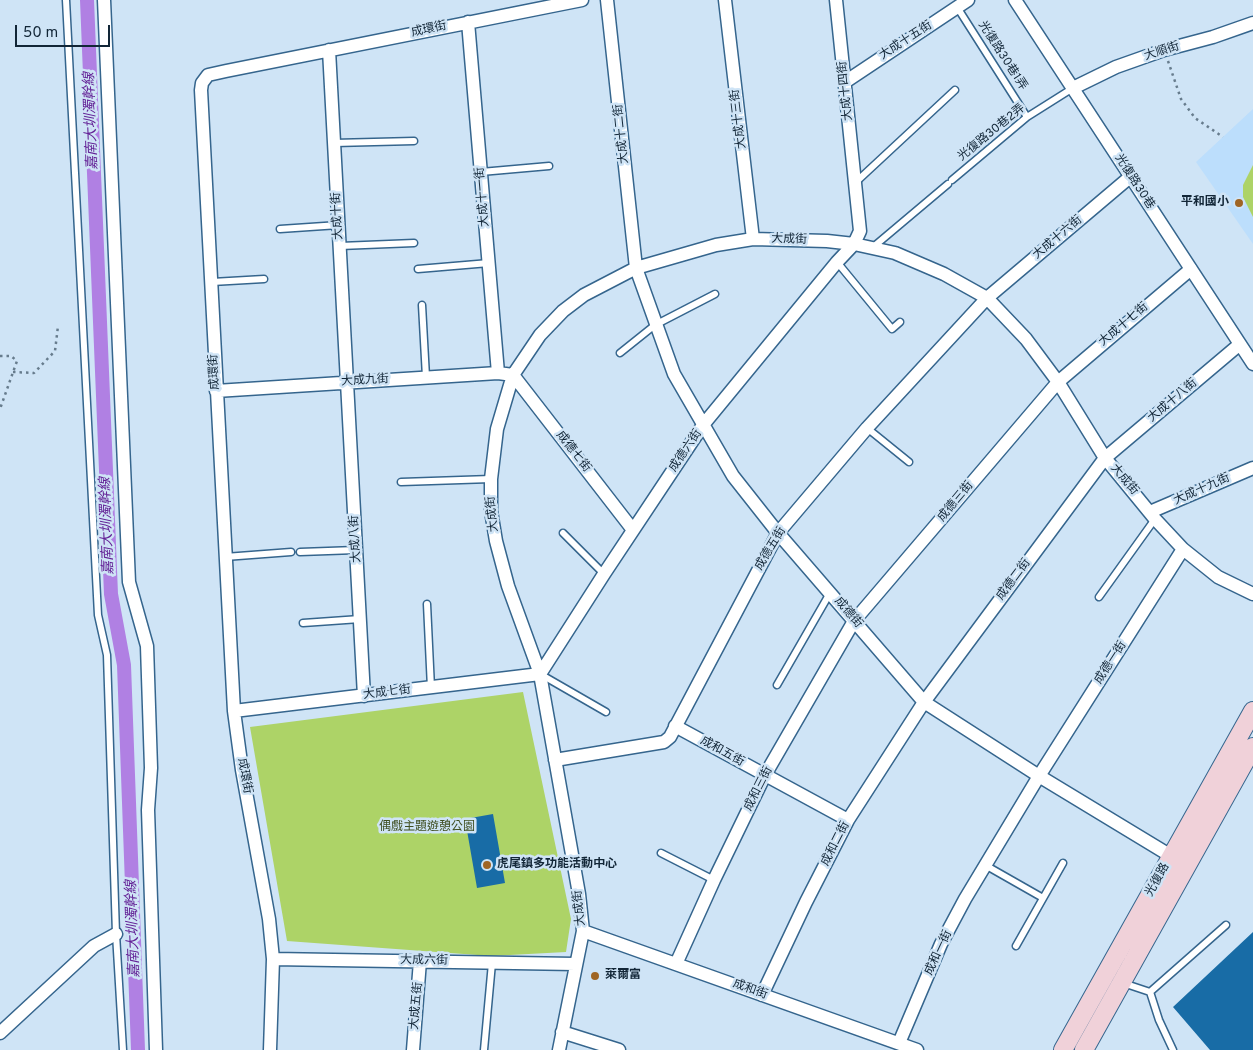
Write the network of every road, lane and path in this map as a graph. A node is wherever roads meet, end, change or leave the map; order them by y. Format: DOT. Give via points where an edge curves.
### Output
graph roads {
  1 [pos="66,0"];
  2 [pos="104,0"];
  3 [pos="582,0"];
  4 [pos="607,0"];
  5 [pos="725,0"];
  6 [pos="836,0"];
  7 [pos="1015,0"];
  8 [pos="962,4"];
  9 [pos="468,22"];
  10 [pos="1253,23"];
  11 [pos="329,50"];
  12 [pos="1164,50"];
  13 [pos="846,82"];
  14 [pos="1073,88"];
  15 [pos="955,90"];
  16 [pos="1027,117"];
  17 [pos="1223,137"];
  18 [pos="414,141"];
  19 [pos="334,143"];
  20 [pos="549,166"];
  21 [pos="481,172"];
  22 [pos="1130,177"];
  23 [pos="856,182"];
  24 [pos="339,225"];
  25 [pos="280,229"];
  26 [pos="753,239"];
  27 [pos="414,242"];
  28 [pos="854,244"];
  29 [pos="340,246"];
  30 [pos="872,248"];
  31 [pos="837,262"];
  32 [pos="489,263"];
  33 [pos="636,268"];
  34 [pos="418,269"];
  35 [pos="1191,269"];
  36 [pos="264,279"];
  37 [pos="212,282"];
  38 [pos="714,294"];
  39 [pos="987,298"];
  40 [pos="422,305"];
  41 [pos="900,322"];
  42 [pos="655,325"];
  43 [pos="58,326"];
  44 [pos="1240,344"];
  45 [pos="620,353"];
  46 [pos="0,356"];
  47 [pos="1253,364"];
  48 [pos="13,372"];
  49 [pos="498,372"];
  50 [pos="513,375"];
  51 [pos="426,377"];
  52 [pos="347,382"];
  53 [pos="1058,382"];
  54 [pos="216,391"];
  55 [pos="0,409"];
  56 [pos="703,425"];
  57 [pos="866,428"];
  58 [pos="1105,458"];
  59 [pos="909,462"];
  60 [pos="1253,468"];
  61 [pos="490,479"];
  62 [pos="402,482"];
  63 [pos="1153,516"];
  64 [pos="633,530"];
  65 [pos="563,533"];
  66 [pos="778,534"];
  67 [pos="1183,549"];
  68 [pos="356,550"];
  69 [pos="291,552"];
  70 [pos="300,552"];
  71 [pos="225,557"];
  72 [pos="604,574"];
  73 [pos="830,592"];
  74 [pos="1253,594"];
  75 [pos="1099,597"];
  76 [pos="427,604"];
  77 [pos="360,619"];
  78 [pos="854,621"];
  79 [pos="303,623"];
  80 [pos="540,674"];
  81 [pos="776,685"];
  82 [pos="431,688"];
  83 [pos="364,696"];
  84 [pos="924,702"];
  85 [pos="234,711"];
  86 [pos="1253,711"];
  87 [pos="606,712"];
  88 [pos="675,726"];
  89 [pos="1253,747"];
  90 [pos="555,760"];
  91 [pos="766,775"];
  92 [pos="1039,776"];
  93 [pos="848,820"];
  94 [pos="661,854"];
  95 [pos="1171,856"];
  96 [pos="1063,862"];
  97 [pos="985,865"];
  98 [pos="714,880"];
  99 [pos="1043,898"];
  100 [pos="1226,925"];
  101 [pos="582,931"];
  102 [pos="116,934"];
  103 [pos="1016,946"];
  104 [pos="273,958"];
  105 [pos="420,961"];
  106 [pos="492,963"];
  107 [pos="575,964"];
  108 [pos="676,964"];
  109 [pos="1121,982"];
  110 [pos="1150,992"];
  111 [pos="762,995"];
  112 [pos="562,1032"];
  113 [pos="0,1033"];
  114 [pos="899,1044"];
  115 [pos="123,1050"];
  116 [pos="156,1050"];
  117 [pos="270,1050"];
  118 [pos="413,1050"];
  119 [pos="484,1050"];
  120 [pos="559,1050"];
  121 [pos="619,1050"];
  122 [pos="917,1050"];
  123 [pos="1063,1050"];
  124 [pos="1084,1050"];
  125 [pos="1173,1050"];
  1 -- 102 [label="lane" via="98,615 107,655"];
  2 -- 116 [label="street" via="129,582 148,646 151,768 148,810"];
  3 -- 9 [label="street, 成環街"];
  4 -- 33 [label="street, 大成十二街"];
  5 -- 26 [label="street, 大成十三街"];
  6 -- 13 [label="street, 大成十四街"];
  7 -- 14 [label="street, 光復路30巷"];
  8 -- 13 [label="street, 大成十五街"];
  8 -- 16 [label="lane, 光復路30巷1弄"];
  9 -- 11 [label="street, 成環街"];
  9 -- 21 [label="street, 大成十一街"];
  10 -- 12 [label="street, 大順街"];
  11 -- 19 [label="street, 大成十街"];
  11 -- 37 [label="street, 成環街" via="208,76 202,83"];
  12 -- 14 [label="street, 大順街"];
  12 -- 17 [label="path" via="1181,98 1195,118"];
  13 -- 23 [label="street, 大成十四街"];
  14 -- 16 [label="lane, 光復路30巷2弄"];
  14 -- 22 [label="street, 光復路30巷"];
  15 -- 23 [label="lane"];
  16 -- 30 [label="lane, 光復路30巷2弄"];
  18 -- 19 [label="lane"];
  19 -- 24 [label="street, 大成十街"];
  20 -- 21 [label="lane"];
  21 -- 32 [label="street, 大成十一街"];
  22 -- 35 [label="street, 光復路30巷"];
  22 -- 39 [label="street, 大成十六街"];
  23 -- 28 [label="street, 大成十四街" via="860,231"];
  24 -- 25 [label="lane"];
  24 -- 29 [label="street, 大成十街"];
  26 -- 28 [label="street, 大成街"];
  26 -- 33 [label="street, 大成街"];
  27 -- 29 [label="lane"];
  28 -- 30 [label="street, 大成街"];
  28 -- 31 [label="street, 成德六街"];
  29 -- 52 [label="street, 大成十街"];
  30 -- 39 [label="street, 大成街" via="895,253 944,274"];
  31 -- 41 [label="lane" via="892,329"];
  31 -- 56 [label="street, 成德六街"];
  32 -- 34 [label="lane"];
  32 -- 49 [label="street, 大成十一街"];
  33 -- 42 [label="street, 成德街"];
  33 -- 50 [label="street, 大成街" via="584,294 563,310 540,335"];
  35 -- 44 [label="street, 光復路30巷"];
  35 -- 53 [label="street, 大成十七街"];
  36 -- 37 [label="lane"];
  37 -- 54 [label="street, 成環街"];
  38 -- 42 [label="lane"];
  39 -- 53 [label="street, 大成街" via="1026,339"];
  39 -- 57 [label="street, 成德五街"];
  40 -- 51 [label="lane"];
  42 -- 45 [label="lane"];
  42 -- 56 [label="street, 成德街" via="674,374"];
  43 -- 48 [label="path" via="55,351 34,373"];
  44 -- 47 [label="street, 光復路30巷"];
  44 -- 58 [label="street, 大成十八街"];
  46 -- 48 [label="path" via="11,356 17,361"];
  48 -- 55 [label="path"];
  49 -- 50 [label="street, 大成九街"];
  49 -- 51 [label="street, 大成九街"];
  50 -- 61 [label="street, 大成街" via="497,429"];
  50 -- 64 [label="street, 成德七街"];
  51 -- 52 [label="street, 大成九街"];
  52 -- 54 [label="street, 大成九街"];
  52 -- 68 [label="street, 大成八街"];
  53 -- 58 [label="street, 大成街"];
  53 -- 78 [label="street, 成德三街"];
  54 -- 71 [label="street, 成環街"];
  56 -- 64 [label="street, 成德六街"];
  56 -- 66 [label="street, 成德街" via="733,476"];
  57 -- 59 [label="lane"];
  57 -- 66 [label="street, 成德五街"];
  58 -- 63 [label="street, 大成街"];
  58 -- 84 [label="street, 成德二街"];
  60 -- 63 [label="street, 大成十九街"];
  61 -- 62 [label="lane"];
  61 -- 80 [label="street, 大成街" via="496,541 508,586"];
  63 -- 67 [label="street, 大成街"];
  63 -- 75 [label="lane"];
  64 -- 72 [label="street, 成德六街"];
  65 -- 72 [label="lane"];
  66 -- 73 [label="street, 成德街"];
  66 -- 88 [label="street, 成德五街"];
  67 -- 74 [label="street, 大成街" via="1218,576"];
  67 -- 92 [label="street, 成德一街"];
  68 -- 70 [label="lane"];
  68 -- 77 [label="street, 大成八街"];
  69 -- 71 [label="lane"];
  71 -- 85 [label="street, 成環街"];
  72 -- 80 [label="street, 成德六街"];
  73 -- 78 [label="street, 成德街"];
  73 -- 81 [label="lane"];
  76 -- 82 [label="lane"];
  77 -- 79 [label="lane"];
  77 -- 83 [label="street, 大成八街"];
  78 -- 84 [label="street, 成德街"];
  78 -- 91 [label="street, 成和三街"];
  80 -- 82 [label="street, 大成七街"];
  80 -- 87 [label="lane"];
  80 -- 90 [label="street, 大成街"];
  82 -- 83 [label="street, 大成七街"];
  83 -- 85 [label="street, 大成七街"];
  84 -- 92 [label="street, 成德街"];
  84 -- 93 [label="street, 成和二街"];
  85 -- 104 [label="street, 成環街"];
  86 -- 95 [label="main road, 光復路"];
  88 -- 90 [label="street, 成德五街" via="664,742"];
  88 -- 91 [label="street, 成和五街"];
  89 -- 109 [label="main road, 光復路"];
  90 -- 101 [label="street, 大成街" via="579,894"];
  91 -- 93 [label="street, 成和五街"];
  91 -- 98 [label="street, 成和三街"];
  92 -- 95 [label="street, 成德街"];
  92 -- 97 [label="street, 成和一街"];
  93 -- 111 [label="street, 成和二街"];
  94 -- 98 [label="lane"];
  95 -- 123 [label="main road, 光復路"];
  96 -- 99 [label="lane"];
  97 -- 99 [label="lane"];
  97 -- 114 [label="street, 成和一街" via="941,944"];
  98 -- 108 [label="street, 成和三街"];
  99 -- 103 [label="lane"];
  100 -- 110 [label="lane"];
  101 -- 107 [label="street, 大成街"];
  101 -- 108 [label="street, 成和街"];
  102 -- 113 [label="street" via="94,946"];
  102 -- 115 [label="lane"];
  104 -- 105 [label="street, 大成六街"];
  104 -- 117 [label="street, 成環街"];
  105 -- 106 [label="street, 大成六街"];
  105 -- 118 [label="street, 大成五街"];
  106 -- 107 [label="street, 大成六街"];
  106 -- 119 [label="lane"];
  107 -- 112 [label="street, 大成街"];
  108 -- 111 [label="street, 成和街"];
  109 -- 110 [label="lane"];
  109 -- 124 [label="main road, 光復路"];
  110 -- 125 [label="lane"];
  111 -- 114 [label="street, 成和街"];
  112 -- 120 [label="street, 大成街"];
  112 -- 121 [label="street"];
  114 -- 122 [label="street, 成和街"];
}
